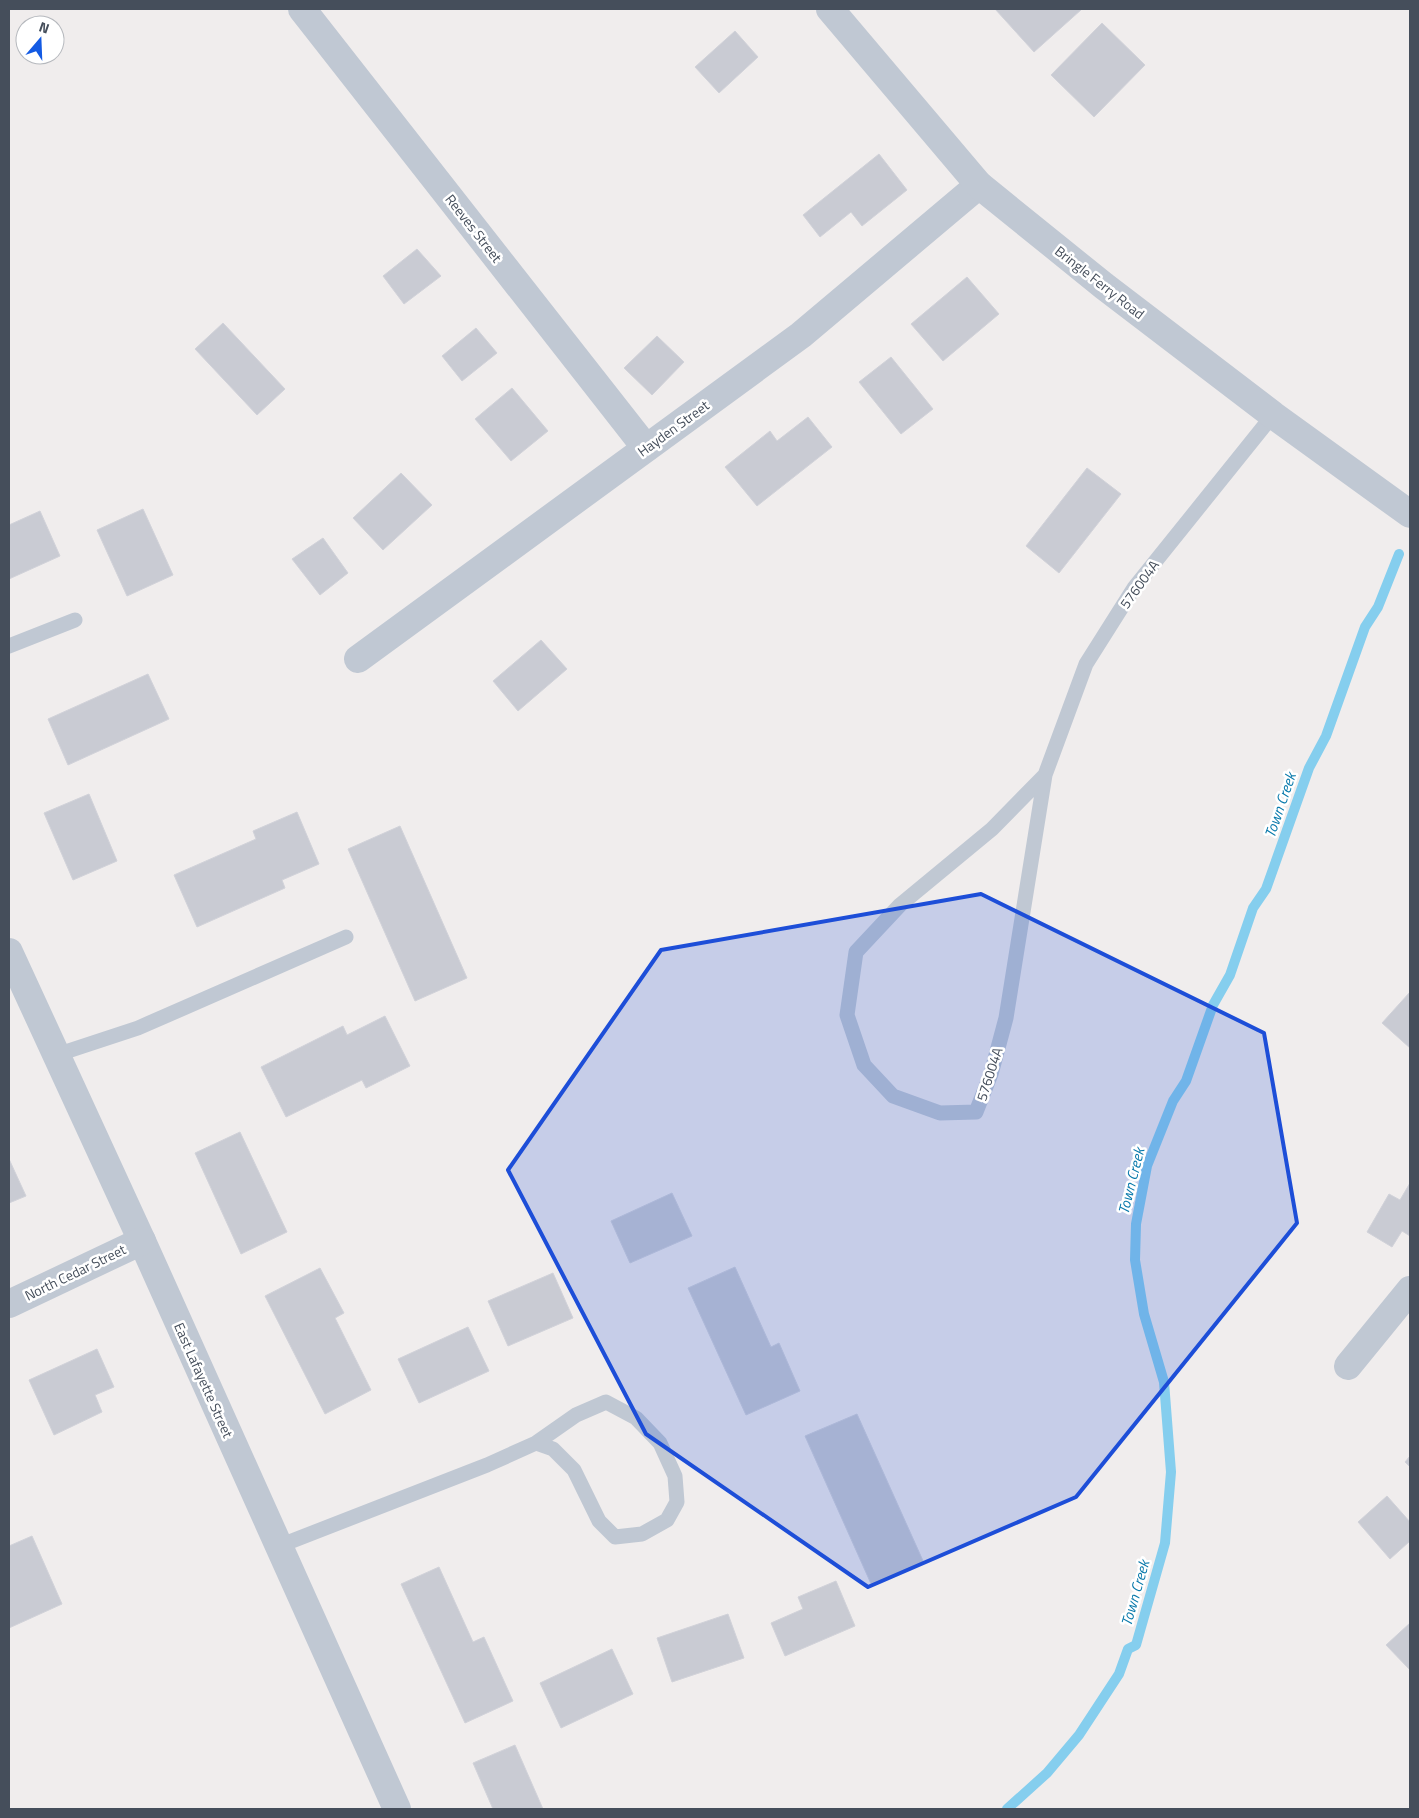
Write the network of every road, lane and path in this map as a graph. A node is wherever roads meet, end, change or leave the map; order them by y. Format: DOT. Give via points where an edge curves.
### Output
graph roads {
  1 [pos="302,9"];
  2 [pos="830,9"];
  3 [pos="979,185"];
  4 [pos="1273,415"];
  5 [pos="646,448"];
  6 [pos="1410,514"];
  7 [pos="75,620"];
  8 [pos="9,646"];
  9 [pos="358,660"];
  10 [pos="1045,775"];
  11 [pos="346,937"];
  12 [pos="9,952"];
  13 [pos="56,1055"];
  14 [pos="142,1241"];
  15 [pos="1410,1290"];
  16 [pos="9,1304"];
  17 [pos="1348,1366"];
  18 [pos="536,1443"];
  19 [pos="279,1546"];
  20 [pos="398,1809"];
  1 -- 5 [label="street, Reeves Street"];
  2 -- 3 [label="street, Bringle Ferry Road"];
  3 -- 4 [label="street, Bringle Ferry Road" via="1104,286"];
  3 -- 5 [label="street, Hayden Street" via="801,335"];
  4 -- 6 [label="street, Bringle Ferry Road"];
  4 -- 10 [label="lane, 576004A" via="1128,597 1086,664"];
  5 -- 9 [label="street, Hayden Street"];
  7 -- 8 [label="lane"];
  10 -- 10 [label="lane, 576004A" via="992,829 900,905 856,952 847,1016 864,1065 893,1096 940,1113 976,1112 991,1074 1006,1018"];
  11 -- 13 [label="lane" via="138,1028"];
  12 -- 13 [label="street, East Lafayette Street"];
  13 -- 14 [label="street, East Lafayette Street"];
  14 -- 16 [label="street, North Cedar Street"];
  14 -- 19 [label="street, East Lafayette Street"];
  15 -- 17 [label="street"];
  18 -- 18 [label="lane" via="553,1450 574,1470 599,1521 615,1537 642,1534 667,1520 677,1502 675,1476 660,1443 636,1418 606,1402 576,1416"];
  18 -- 19 [label="lane"];
  19 -- 20 [label="street, East Lafayette Street"];
}
